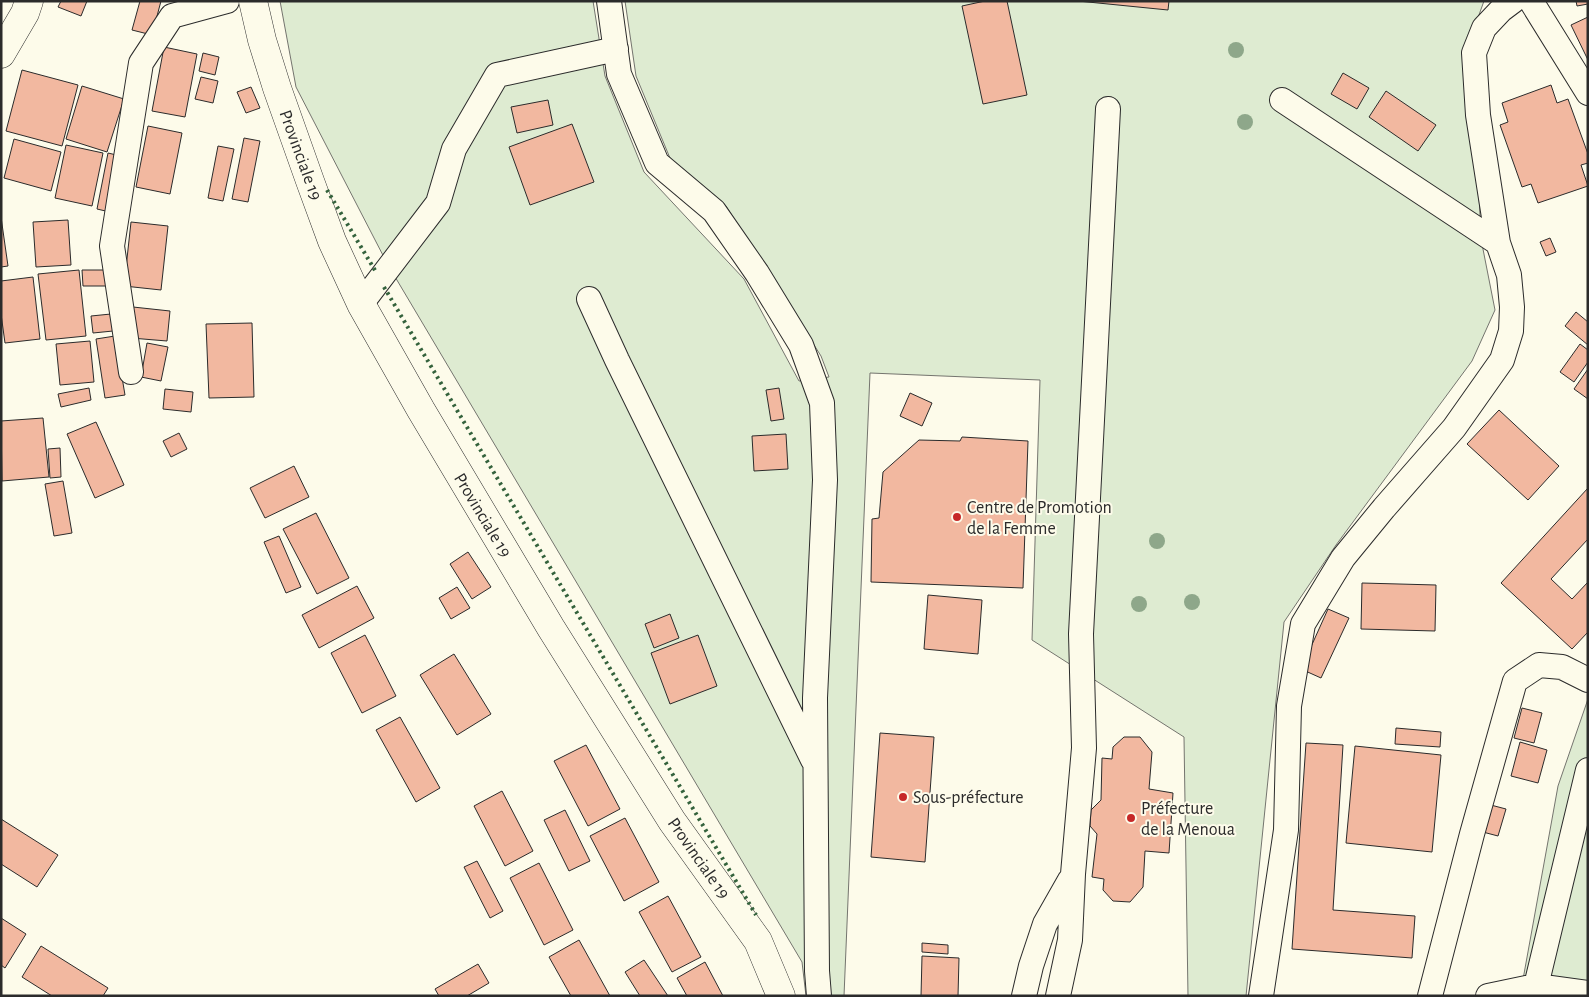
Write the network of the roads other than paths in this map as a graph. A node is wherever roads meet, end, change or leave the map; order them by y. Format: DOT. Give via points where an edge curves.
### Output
graph roads {
  1 [pos="29,1"];
  2 [pos="227,1"];
  3 [pos="253,1"];
  4 [pos="609,1"];
  5 [pos="1513,1"];
  6 [pos="1531,1"];
  7 [pos="616,49"];
  8 [pos="1,54"];
  9 [pos="1588,93"];
  10 [pos="1282,100"];
  11 [pos="1108,109"];
  12 [pos="1498,243"];
  13 [pos="589,299"];
  14 [pos="361,304"];
  15 [pos="132,372"];
  16 [pos="1588,680"];
  17 [pos="816,766"];
  18 [pos="1588,770"];
  19 [pos="1073,874"];
  20 [pos="1536,986"];
  21 [pos="1588,993"];
  22 [pos="781,996"];
  23 [pos="819,996"];
  24 [pos="1024,996"];
  25 [pos="1058,996"];
  26 [pos="1261,996"];
  27 [pos="1430,996"];
  28 [pos="1488,996"];
  1 -- 8 [label="main road" via="25,14"];
  2 -- 15 [label="street" via="172,16 141,63 112,246"];
  3 -- 14 [label="main road, Provinciale 19" via="277,88 310,181 332,241"];
  4 -- 7 [label="street"];
  5 -- 12 [label="street" via="1484,28 1474,53 1478,115"];
  6 -- 9 [label="street"];
  7 -- 14 [label="street" via="497,75 454,149 438,203"];
  7 -- 17 [label="street" via="619,74 657,163 714,211 757,273 801,345 822,403 825,480 815,698"];
  10 -- 12 [label="street"];
  11 -- 19 [label="street" via="1081,634 1084,748"];
  12 -- 26 [label="street" via="1509,275 1512,307 1511,331 1502,360 1454,428 1343,558 1303,624 1289,706 1286,830"];
  13 -- 17 [label="street"];
  14 -- 22 [label="main road, Provinciale 19" via="551,628 672,821 758,940"];
  16 -- 27 [label="street" via="1562,667 1539,665 1515,682"];
  17 -- 23 [label="street"];
  18 -- 20 [label="street"];
  19 -- 24 [label="street" via="1045,924"];
  19 -- 25 [label="street" via="1070,940"];
  20 -- 21 [label="street"];
  20 -- 28 [label="street"];
}
